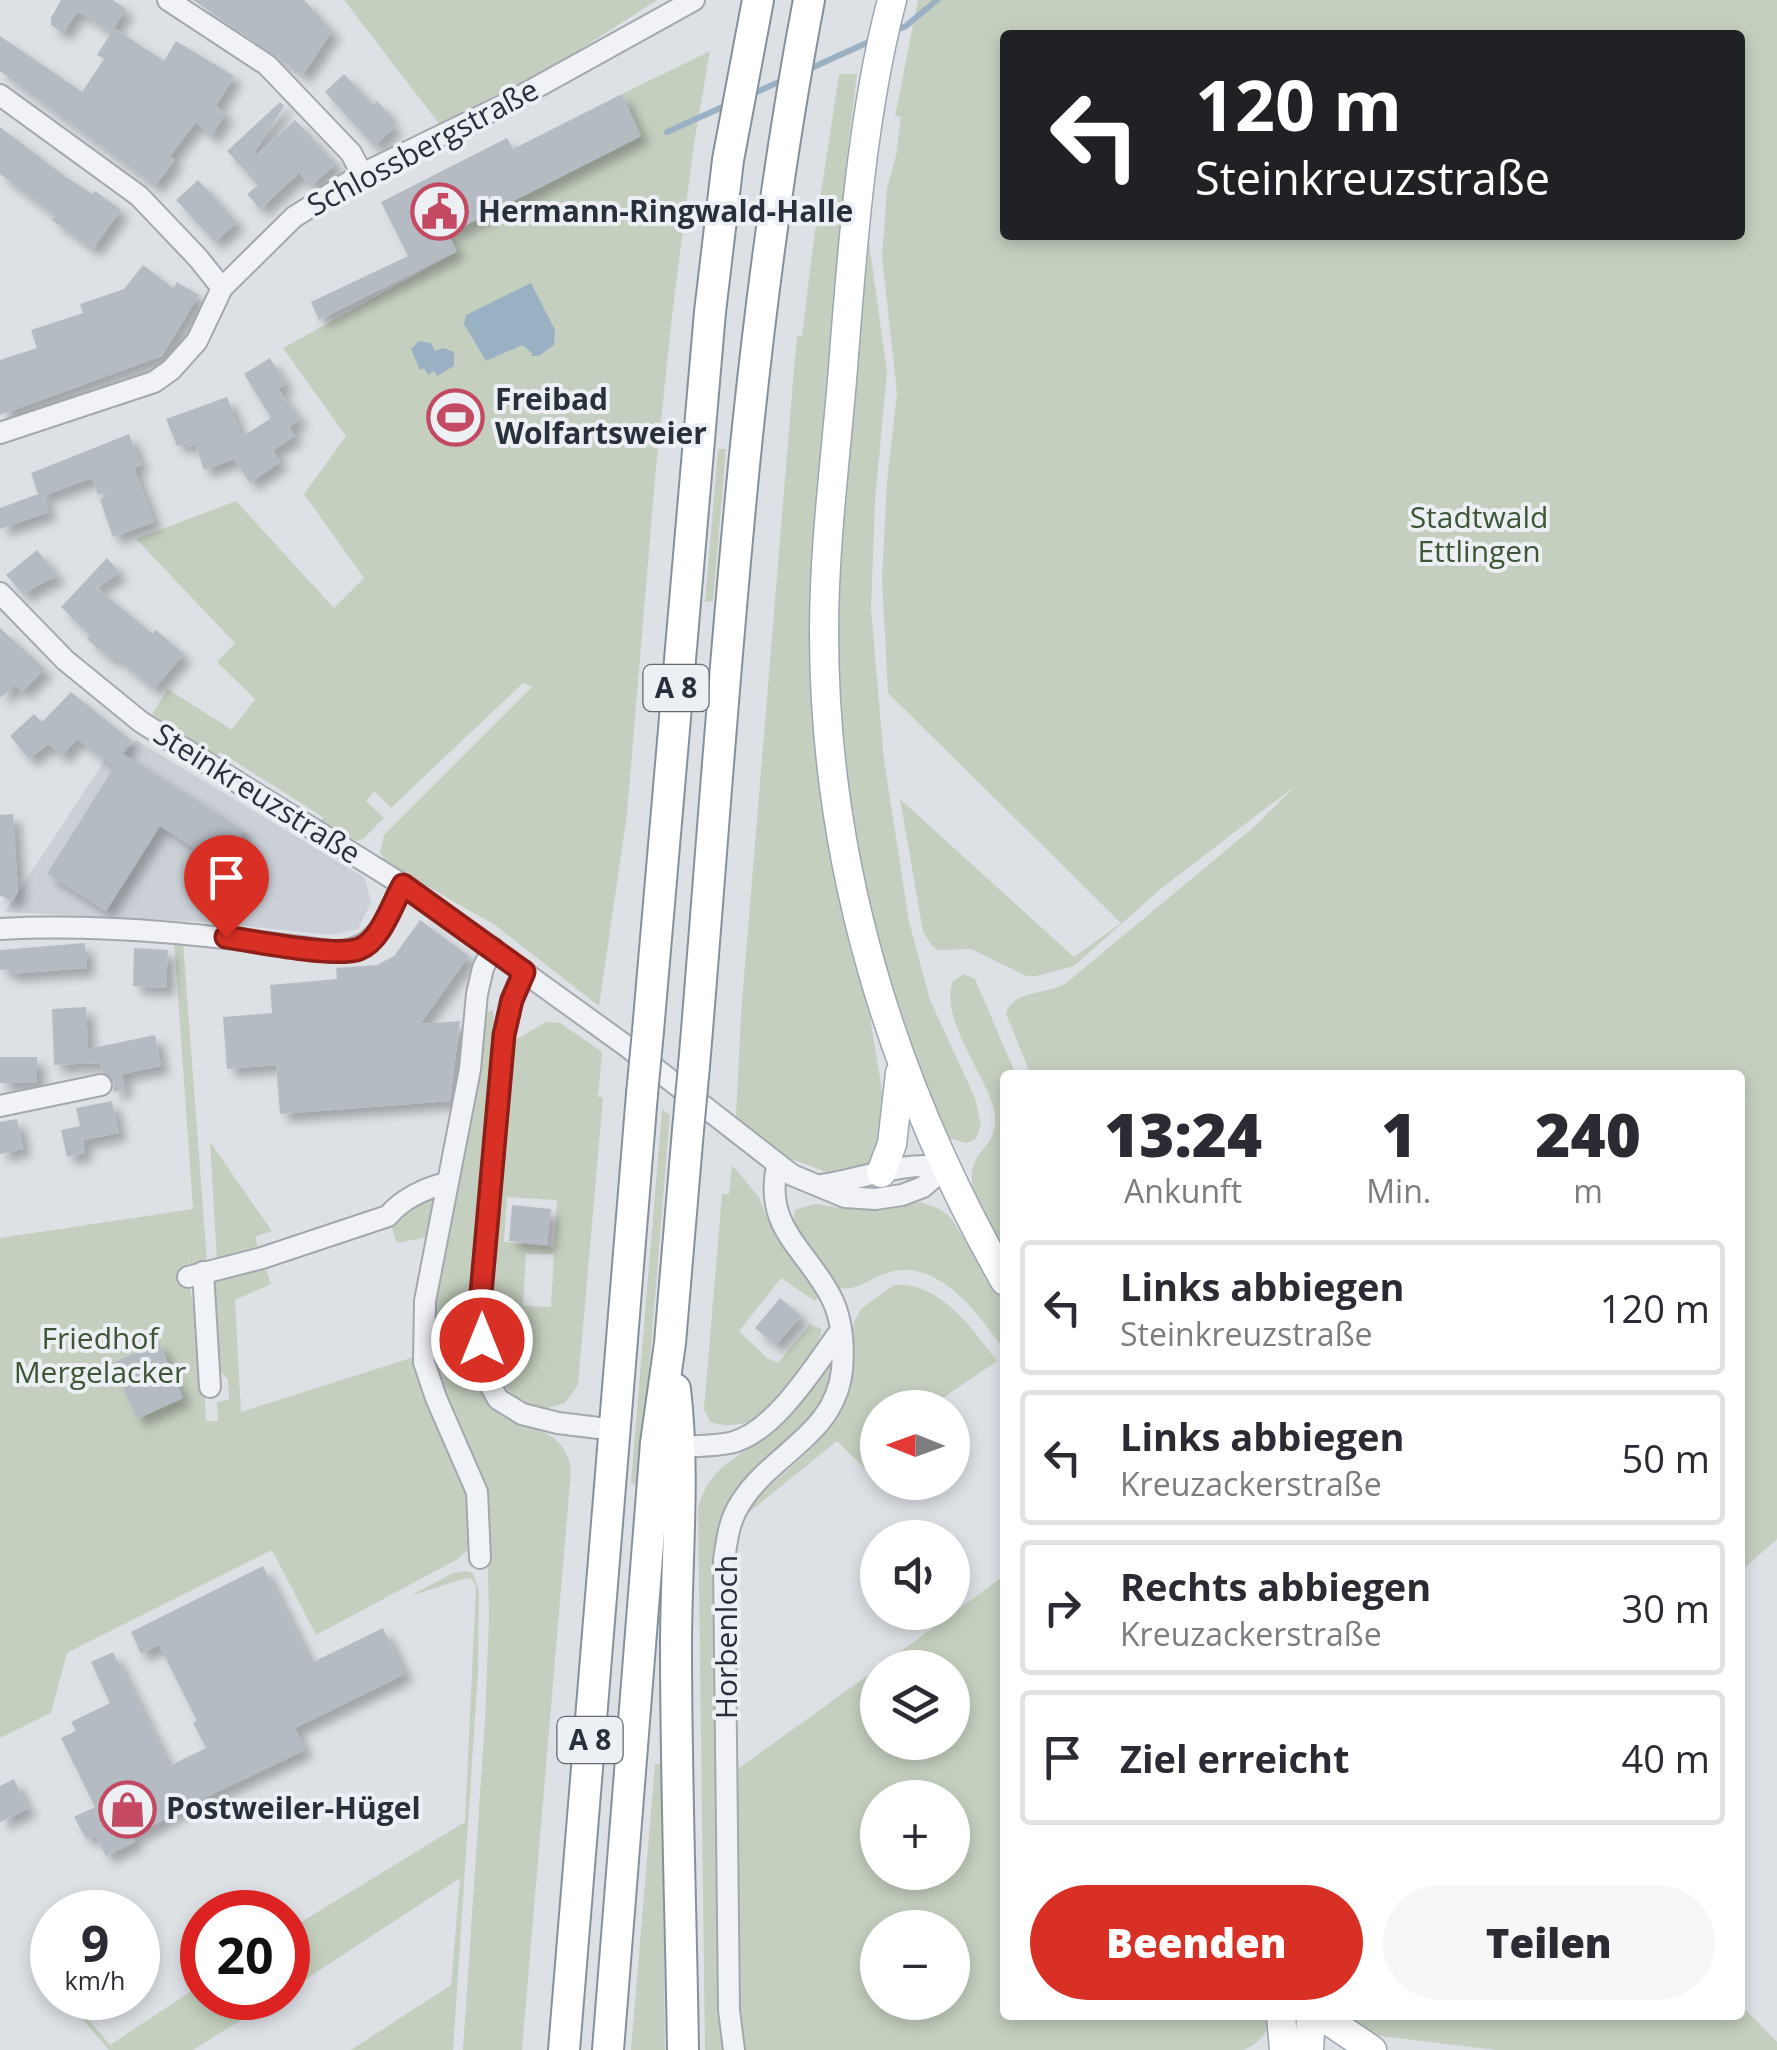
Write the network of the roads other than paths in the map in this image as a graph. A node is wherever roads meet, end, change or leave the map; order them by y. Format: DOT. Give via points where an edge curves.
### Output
graph roads {
  1 [pos="168,0"];
  2 [pos="694,0"];
  3 [pos="758,0"];
  4 [pos="809,0"];
  5 [pos="892,0"];
  6 [pos="0,95"];
  7 [pos="362,174"];
  8 [pos="222,288"];
  9 [pos="0,432"];
  10 [pos="0,593"];
  11 [pos="403,885"];
  12 [pos="0,930"];
  13 [pos="493,948"];
  14 [pos="524,972"];
  15 [pos="901,1062"];
  16 [pos="101,1085"];
  17 [pos="0,1106"];
  18 [pos="776,1166"];
  19 [pos="945,1168"];
  20 [pos="881,1172"];
  21 [pos="447,1183"];
  22 [pos="822,1185"];
  23 [pos="1000,1272"];
  24 [pos="841,1330"];
  25 [pos="670,1343"];
  26 [pos="210,1387"];
  27 [pos="615,1430"];
  28 [pos="682,1447"];
  29 [pos="480,1558"];
  30 [pos="1281,2020"];
  31 [pos="1311,2020"];
  32 [pos="1327,2020"];
  33 [pos="564,2050"];
  34 [pos="608,2050"];
  35 [pos="683,2050"];
  36 [pos="734,2050"];
  37 [pos="1284,2050"];
  38 [pos="1310,2050"];
  39 [pos="1372,2050"];
  1 -- 7 [label="street" via="267,65 351,153"];
  2 -- 7 [label="street, Schlossbergstraße"];
  3 -- 27 [label="highway, A 8, bridge" via="728,160 697,443"];
  4 -- 25 [label="highway, A 8, bridge" via="761,304"];
  5 -- 15 [label="main road" via="870,115 847,319 829,518 825,669 831,766 850,886"];
  6 -- 8 [label="street" via="139,196"];
  7 -- 8 [label="street, Schlossbergstraße" via="294,218"];
  8 -- 9 [label="street, Schlossbergstraße" via="197,341 154,382"];
  10 -- 11 [label="street, Steinkreuzstraße" via="64,660 141,722"];
  11 -- 12 [label="street" via="376,935 360,949 72,925"];
  11 -- 13 [label="street, Steinkreuzstraße"];
  13 -- 14 [label="street, Steinkreuzstraße"];
  13 -- 21 [label="street" via="477,994"];
  14 -- 18 [label="street, Steinkreuzstraße"];
  14 -- 27 [label="street" via="504,1035 479,1316 484,1364 498,1399 522,1414"];
  15 -- 19 [label="main road"];
  15 -- 20 [label="main road" via="892,1144"];
  16 -- 17 [label="street"];
  18 -- 22 [label="street, Steinkreuzstraße"];
  18 -- 24 [label="street, Horbenloch" via="775,1209 829,1293"];
  19 -- 20 [label="street" via="912,1164"];
  19 -- 22 [label="street, Steinkreuzstraße" via="923,1187 874,1199"];
  19 -- 23 [label="main road"];
  20 -- 22 [label="street"];
  21 -- 26 [label="street" via="397,1205 388,1216 195,1275"];
  21 -- 29 [label="street" via="425,1301 424,1362 477,1492"];
  24 -- 28 [label="street" via="758,1428 732,1443"];
  24 -- 36 [label="street, Horbenloch" via="842,1370 827,1414 748,1491 728,1530"];
  25 -- 28 [label="highway, A 8"];
  25 -- 34 [label="highway, A 8" via="654,1463"];
  27 -- 33 [label="highway, A 8"];
  28 -- 35 [label="highway, A 8" via="676,1698"];
  30 -- 37 [label="main road"];
  31 -- 38 [label="main road"];
  32 -- 39 [label="main road"];
}
